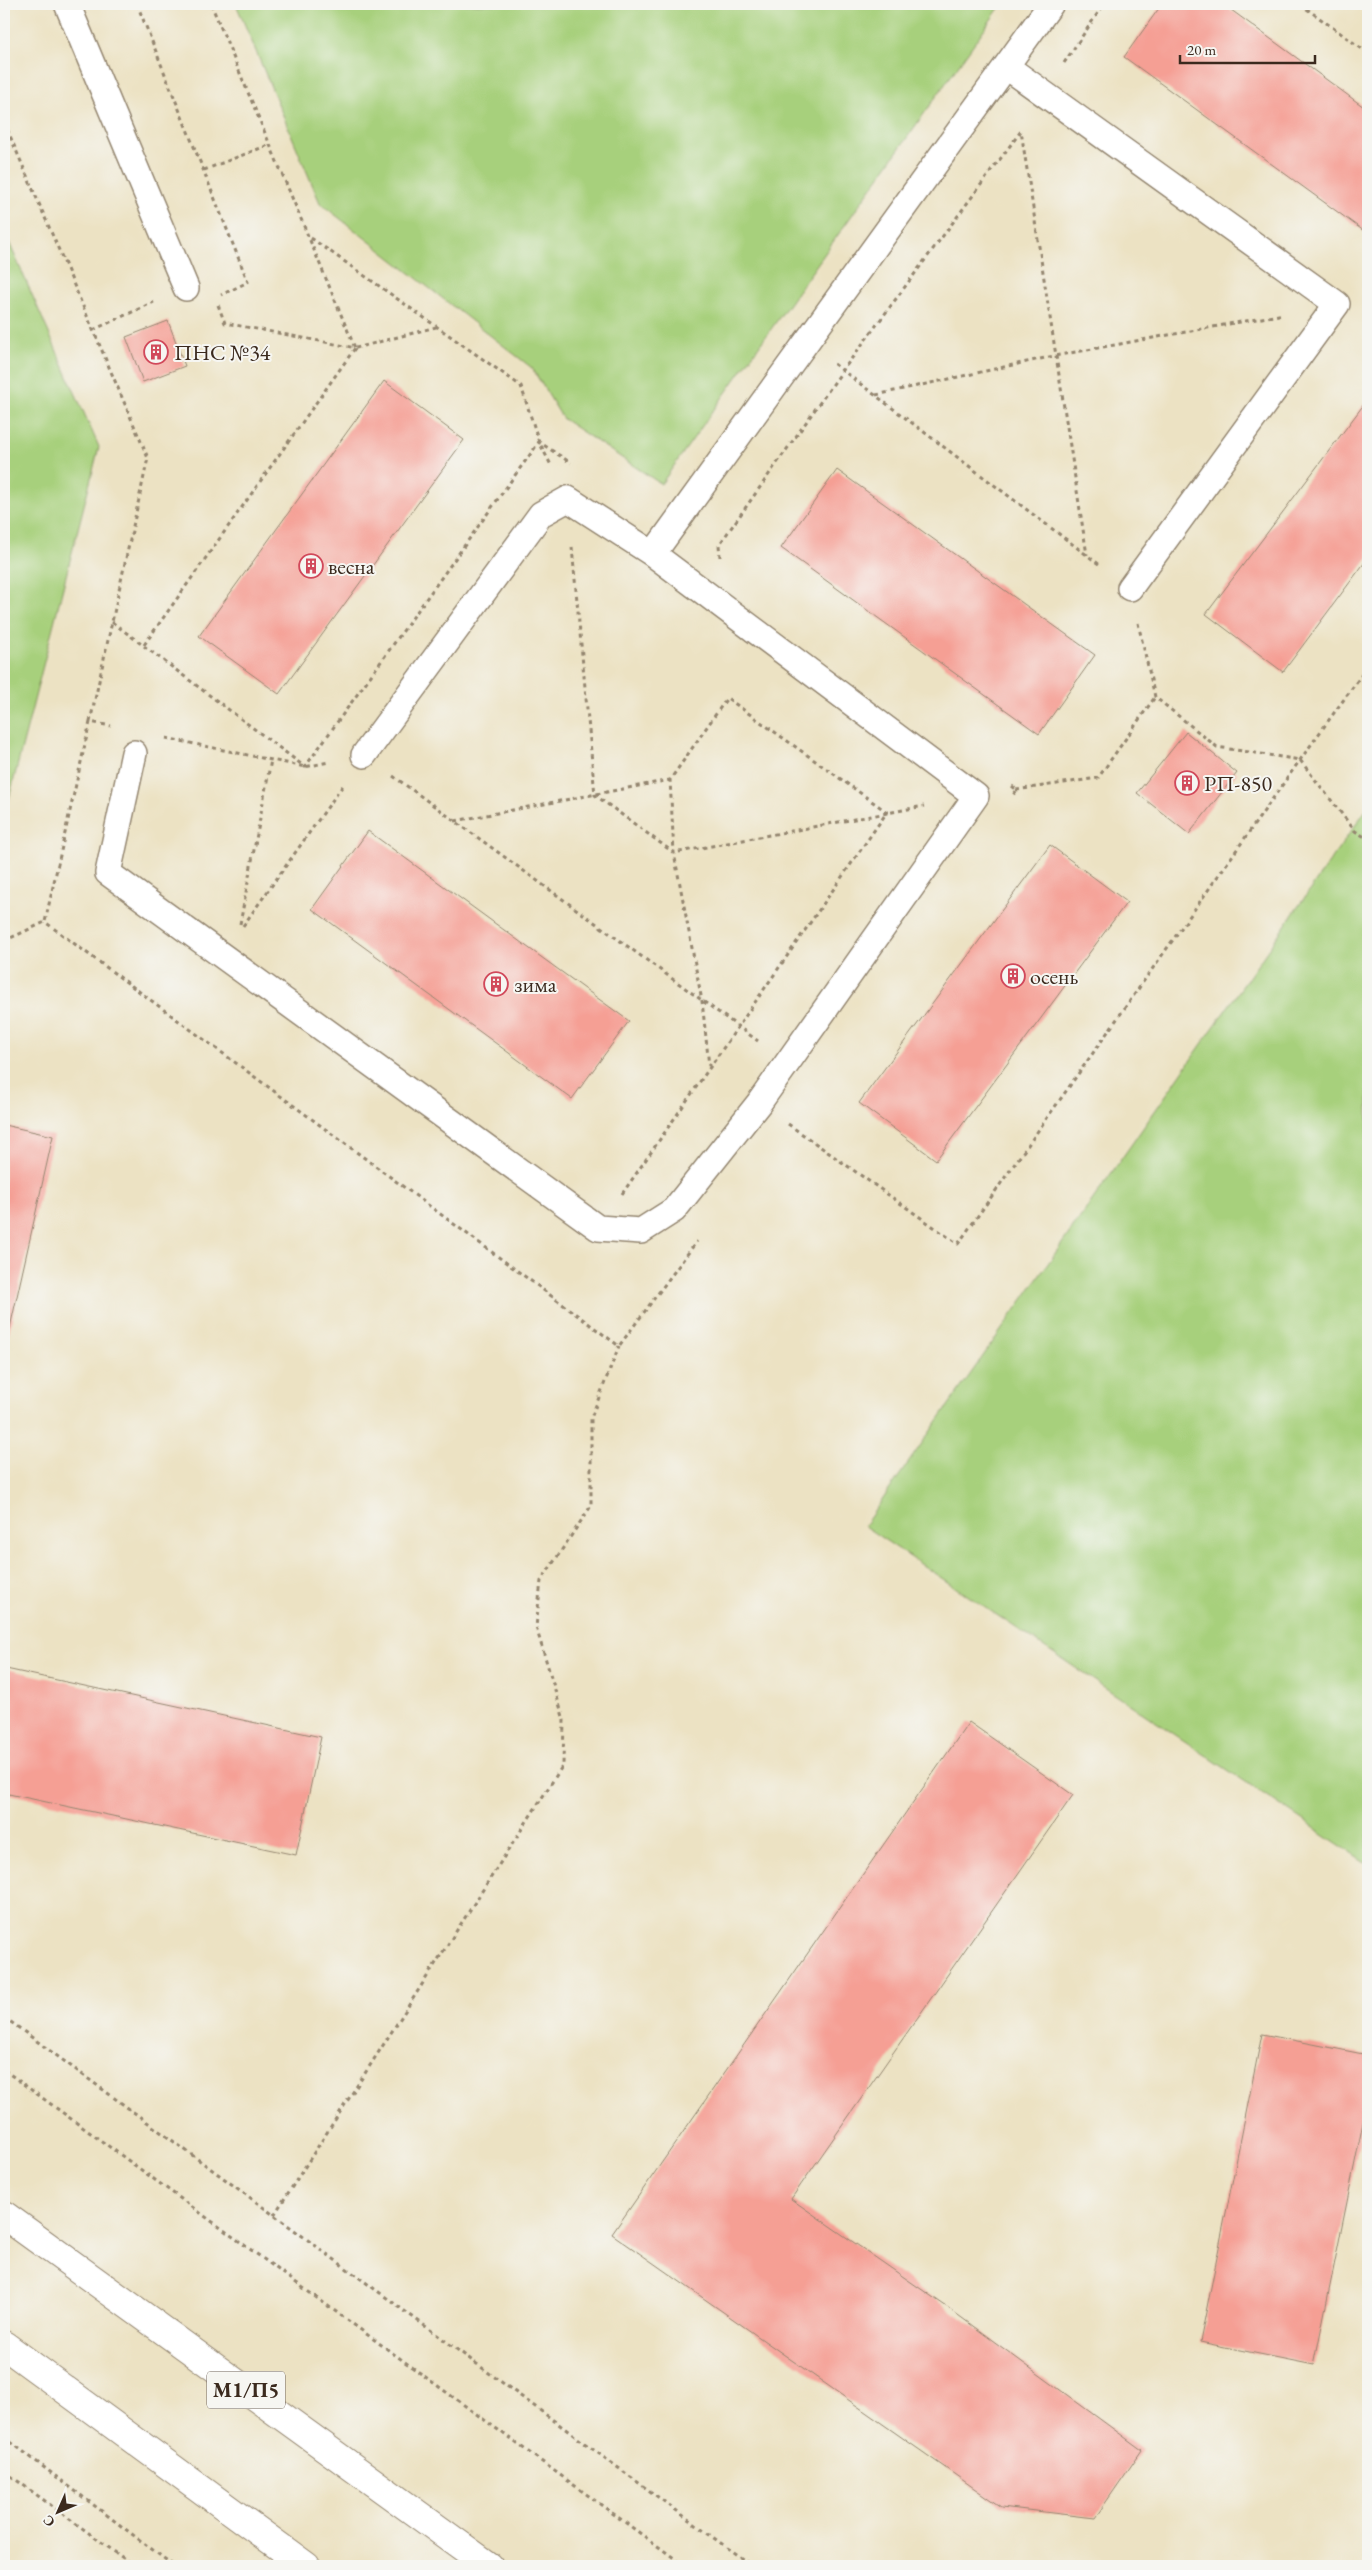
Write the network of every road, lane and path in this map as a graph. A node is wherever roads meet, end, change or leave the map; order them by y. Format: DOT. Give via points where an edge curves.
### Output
graph roads {
  1 [pos="67,4"];
  2 [pos="137,4"];
  3 [pos="211,4"];
  4 [pos="1051,4"];
  5 [pos="1300,4"];
  6 [pos="1368,53"];
  7 [pos="1007,67"];
  8 [pos="4,122"];
  9 [pos="271,144"];
  10 [pos="204,170"];
  11 [pos="311,238"];
  12 [pos="186,288"];
  13 [pos="1337,304"];
  14 [pos="437,327"];
  15 [pos="93,330"];
  16 [pos="806,342"];
  17 [pos="356,348"];
  18 [pos="1054,356"];
  19 [pos="844,370"];
  20 [pos="876,395"];
  21 [pos="568,499"];
  22 [pos="653,554"];
  23 [pos="1087,555"];
  24 [pos="721,565"];
  25 [pos="1130,588"];
  26 [pos="112,622"];
  27 [pos="144,645"];
  28 [pos="1368,666"];
  29 [pos="1155,697"];
  30 [pos="90,722"];
  31 [pos="119,728"];
  32 [pos="157,736"];
  33 [pos="134,753"];
  34 [pos="364,755"];
  35 [pos="271,760"];
  36 [pos="1300,760"];
  37 [pos="305,767"];
  38 [pos="670,780"];
  39 [pos="1009,784"];
  40 [pos="1017,790"];
  41 [pos="595,794"];
  42 [pos="976,796"];
  43 [pos="1012,798"];
  44 [pos="887,812"];
  45 [pos="455,821"];
  46 [pos="1368,839"];
  47 [pos="674,852"];
  48 [pos="45,922"];
  49 [pos="4,941"];
  50 [pos="702,1001"];
  51 [pos="739,1027"];
  52 [pos="787,1062"];
  53 [pos="709,1066"];
  54 [pos="759,1103"];
  55 [pos="620,1197"];
  56 [pos="702,1234"];
  57 [pos="620,1346"];
  58 [pos="4,2017"];
  59 [pos="4,2070"];
  60 [pos="4,2215"];
  61 [pos="274,2216"];
  62 [pos="4,2345"];
  63 [pos="4,2437"];
  64 [pos="4,2471"];
  65 [pos="134,2566"];
  66 [pos="174,2566"];
  67 [pos="306,2566"];
  68 [pos="489,2566"];
  69 [pos="685,2566"];
  70 [pos="752,2566"];
  1 -- 12 [label="lane"];
  2 -- 10 [label="path"];
  3 -- 9 [label="path"];
  4 -- 7 [label="lane"];
  5 -- 6 [label="path"];
  7 -- 13 [label="lane"];
  7 -- 16 [label="lane"];
  8 -- 15 [label="path"];
  9 -- 10 [label="path"];
  9 -- 11 [label="path"];
  10 -- 17 [label="path" via="248,282 215,297 225,323"];
  11 -- 14 [label="path"];
  11 -- 17 [label="path"];
  12 -- 15 [label="path"];
  13 -- 18 [label="path"];
  13 -- 25 [label="lane"];
  14 -- 17 [label="path"];
  14 -- 21 [label="path" via="521,386 539,442"];
  15 -- 26 [label="path" via="148,458"];
  16 -- 19 [label="path"];
  16 -- 22 [label="lane"];
  17 -- 27 [label="path"];
  18 -- 19 [label="path" via="1021,131"];
  18 -- 20 [label="path"];
  18 -- 23 [label="path"];
  19 -- 20 [label="path"];
  19 -- 24 [label="path" via="719,545"];
  20 -- 23 [label="path"];
  21 -- 22 [label="lane"];
  21 -- 34 [label="lane" via="541,514"];
  21 -- 41 [label="path"];
  22 -- 42 [label="lane"];
  23 -- 25 [label="path"];
  25 -- 29 [label="path"];
  26 -- 27 [label="path"];
  26 -- 30 [label="path"];
  27 -- 37 [label="path"];
  28 -- 36 [label="path"];
  29 -- 36 [label="path" via="1216,747"];
  29 -- 40 [label="path" via="1098,778"];
  30 -- 31 [label="path"];
  30 -- 48 [label="path"];
  32 -- 35 [label="path"];
  33 -- 54 [label="lane" via="108,873 598,1228 641,1231 674,1210"];
  34 -- 35 [label="path" via="238,932"];
  34 -- 37 [label="path"];
  34 -- 45 [label="path"];
  35 -- 37 [label="path"];
  36 -- 46 [label="path" via="1355,831"];
  36 -- 54 [label="path" via="958,1244"];
  38 -- 41 [label="path"];
  38 -- 44 [label="path" via="727,698"];
  38 -- 47 [label="path"];
  39 -- 40 [label="path"];
  40 -- 42 [label="path"];
  40 -- 43 [label="path"];
  41 -- 45 [label="path"];
  41 -- 47 [label="path"];
  42 -- 44 [label="path"];
  42 -- 52 [label="lane"];
  44 -- 47 [label="path"];
  44 -- 51 [label="path"];
  45 -- 50 [label="path"];
  47 -- 50 [label="path"];
  48 -- 49 [label="path"];
  48 -- 57 [label="path"];
  50 -- 51 [label="path"];
  50 -- 53 [label="path"];
  51 -- 52 [label="path"];
  51 -- 53 [label="path"];
  52 -- 54 [label="lane"];
  53 -- 55 [label="path"];
  56 -- 57 [label="path"];
  57 -- 61 [label="path" via="591,1418 591,1506 540,1581 536,1627 564,1720 563,1765"];
  58 -- 61 [label="path"];
  59 -- 69 [label="path"];
  60 -- 68 [label="highway, М1/П5"];
  61 -- 70 [label="path"];
  62 -- 67 [label="highway"];
  63 -- 66 [label="path"];
  64 -- 65 [label="path"];
}
